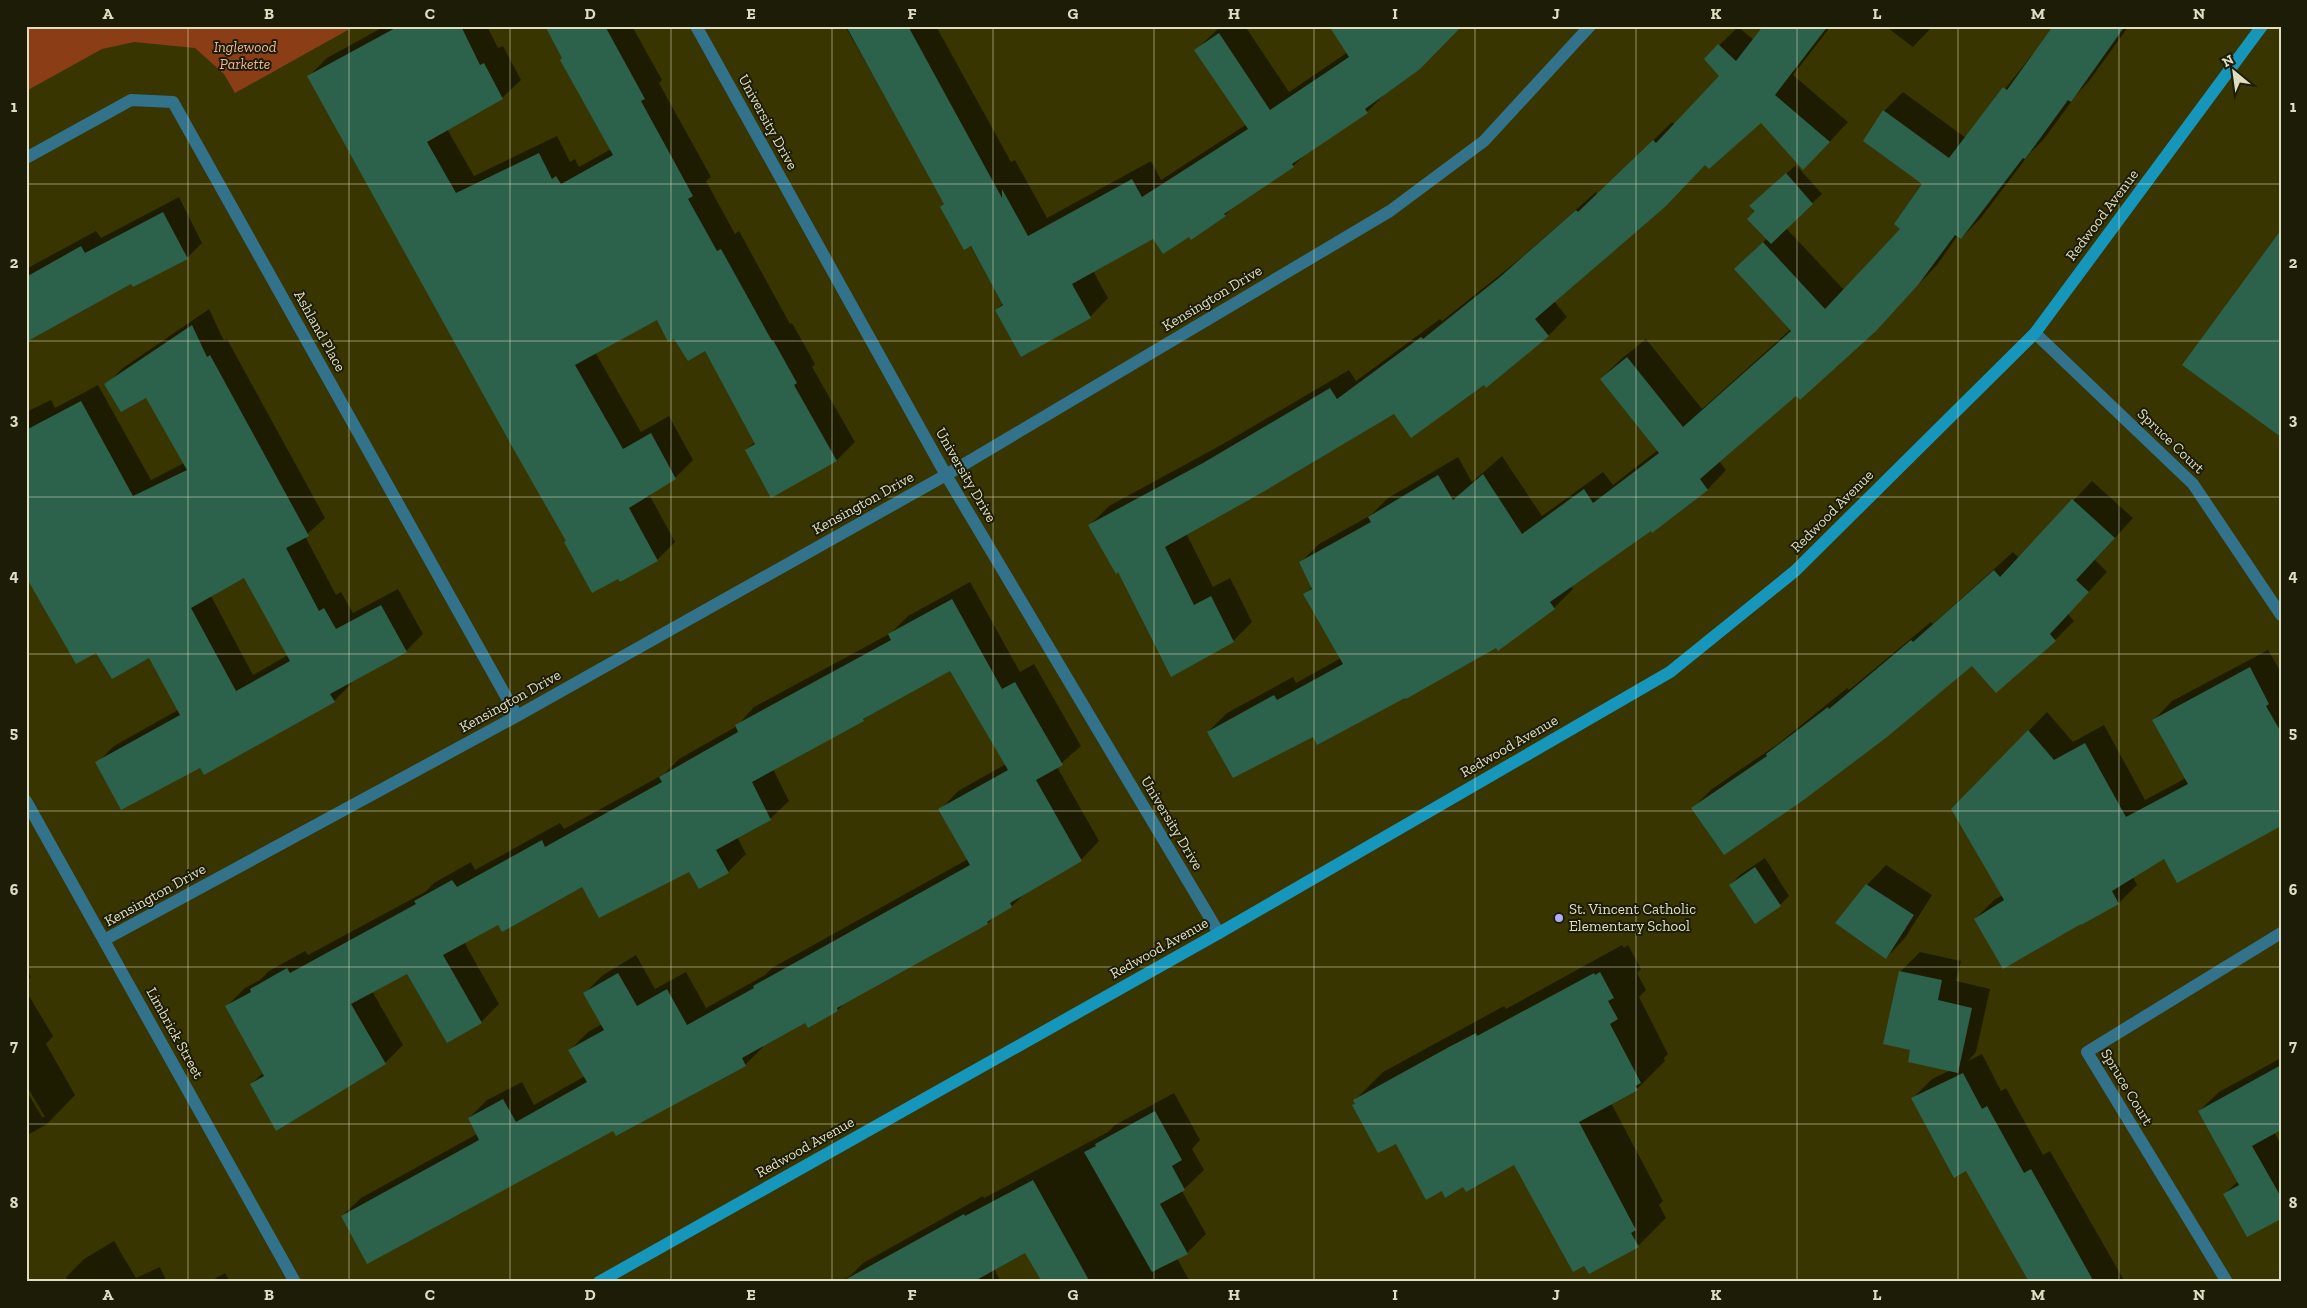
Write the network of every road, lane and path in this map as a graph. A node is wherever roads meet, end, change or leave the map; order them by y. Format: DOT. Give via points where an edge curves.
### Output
graph roads {
  1 [pos="696,26"];
  2 [pos="1590,26"];
  3 [pos="2262,26"];
  4 [pos="26,158"];
  5 [pos="2035,332"];
  6 [pos="946,475"];
  7 [pos="2281,615"];
  8 [pos="517,716"];
  9 [pos="26,801"];
  10 [pos="1219,933"];
  11 [pos="2281,933"];
  12 [pos="104,940"];
  13 [pos="296,1282"];
  14 [pos="599,1282"];
  15 [pos="2227,1282"];
  1 -- 6 [label="street, University Drive"];
  2 -- 6 [label="street, Kensington Drive" via="1484,141 1390,211"];
  3 -- 5 [label="street, Redwood Avenue"];
  4 -- 8 [label="street, Ashland Place" via="131,100 173,102"];
  5 -- 7 [label="street, Spruce Court" via="2193,484"];
  5 -- 10 [label="street, Redwood Avenue" via="1794,571 1670,672"];
  6 -- 8 [label="street, Kensington Drive"];
  6 -- 10 [label="street, University Drive"];
  8 -- 12 [label="street, Kensington Drive"];
  9 -- 12 [label="street, Limbrick Street"];
  10 -- 14 [label="street, Redwood Avenue"];
  11 -- 15 [label="street, Spruce Court" via="2087,1052"];
  12 -- 13 [label="street, Limbrick Street"];
}
